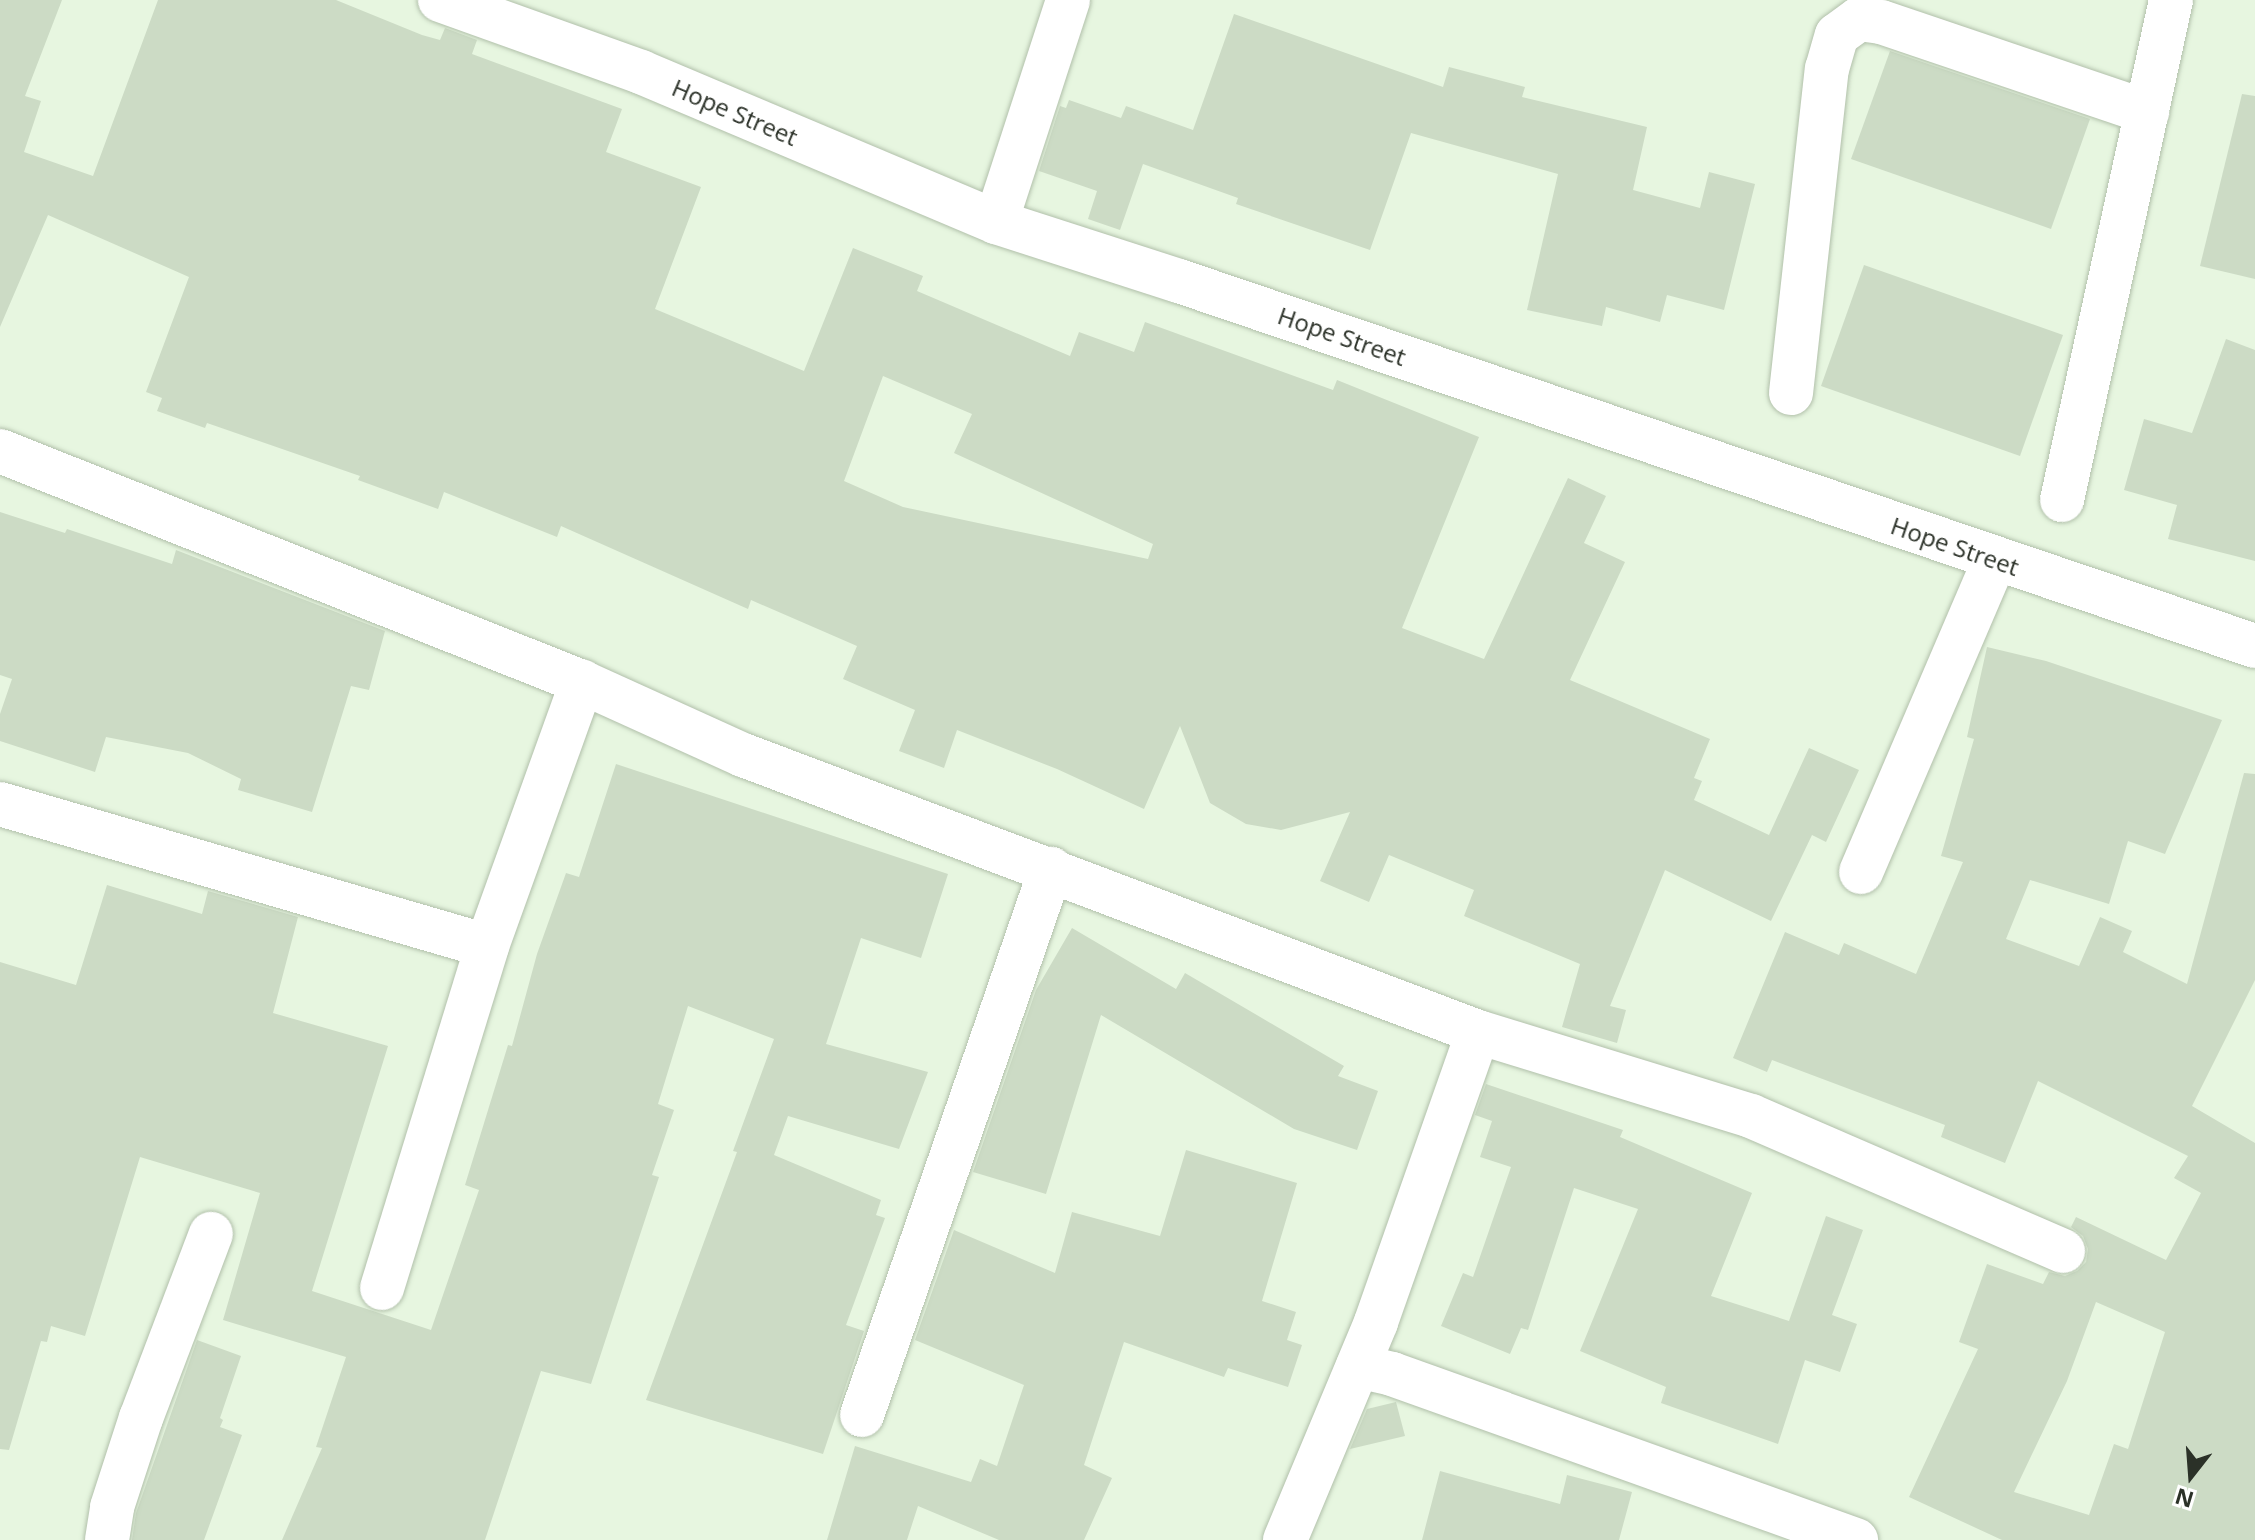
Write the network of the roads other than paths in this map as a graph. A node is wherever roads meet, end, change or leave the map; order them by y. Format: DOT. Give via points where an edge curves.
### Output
graph roads {
  1 [pos="440,0"];
  2 [pos="1068,0"];
  3 [pos="2171,0"];
  4 [pos="2147,112"];
  5 [pos="996,222"];
  6 [pos="1791,393"];
  7 [pos="0,451"];
  8 [pos="2062,500"];
  9 [pos="1995,560"];
  10 [pos="2255,646"];
  11 [pos="582,682"];
  12 [pos="0,804"];
  13 [pos="1051,869"];
  14 [pos="1861,872"];
  15 [pos="487,946"];
  16 [pos="1478,1032"];
  17 [pos="211,1234"];
  18 [pos="2063,1251"];
  19 [pos="382,1288"];
  20 [pos="1358,1366"];
  21 [pos="862,1415"];
  22 [pos="107,1540"];
  23 [pos="1285,1540"];
  24 [pos="1856,1540"];
  1 -- 5 [label="street, Hope Street" via="641,72"];
  2 -- 5 [label="street"];
  3 -- 4 [label="street"];
  4 -- 6 [label="street" via="1881,22 1859,19 1837,35 1827,69"];
  4 -- 8 [label="street"];
  5 -- 9 [label="street, Hope Street"];
  7 -- 11 [label="street"];
  9 -- 10 [label="street, Hope Street"];
  9 -- 14 [label="street"];
  11 -- 13 [label="street" via="743,755"];
  11 -- 15 [label="street"];
  12 -- 15 [label="street"];
  13 -- 16 [label="street"];
  13 -- 21 [label="street"];
  15 -- 19 [label="street"];
  16 -- 18 [label="street" via="1751,1116"];
  16 -- 20 [label="street"];
  17 -- 22 [label="street" via="141,1418 112,1507"];
  20 -- 23 [label="street"];
  20 -- 24 [label="street"];
}
